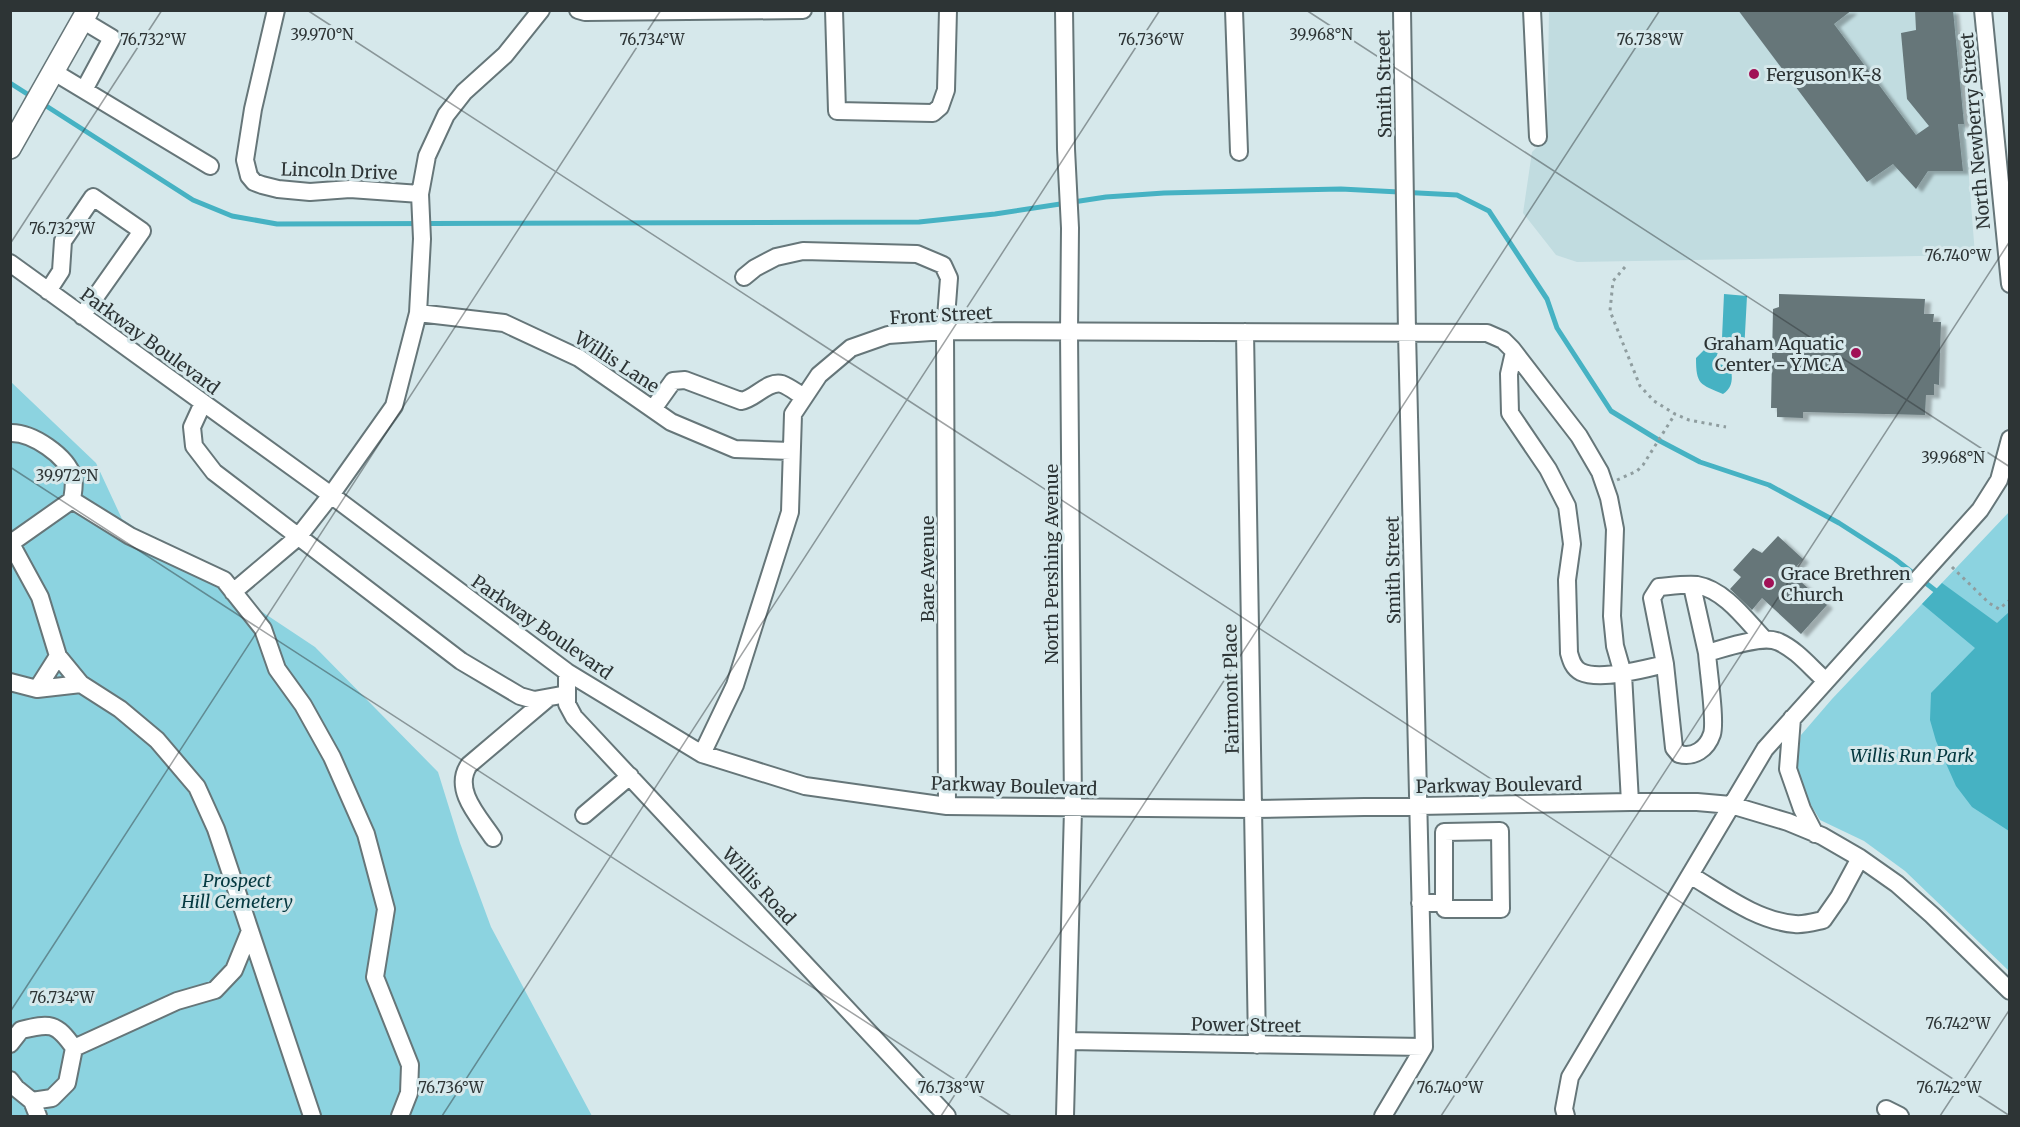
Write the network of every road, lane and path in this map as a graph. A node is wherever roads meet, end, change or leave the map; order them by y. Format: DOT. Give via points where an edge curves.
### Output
graph roads {
  1 [pos="276,10"];
  2 [pos="541,10"];
  3 [pos="578,10"];
  4 [pos="803,10"];
  5 [pos="834,10"];
  6 [pos="948,10"];
  7 [pos="1064,10"];
  8 [pos="1234,10"];
  9 [pos="1402,10"];
  10 [pos="1532,10"];
  11 [pos="1983,10"];
  12 [pos="706,11"];
  13 [pos="85,15"];
  14 [pos="50,80"];
  15 [pos="84,90"];
  16 [pos="1538,137"];
  17 [pos="10,148"];
  18 [pos="1239,152"];
  19 [pos="210,166"];
  20 [pos="420,194"];
  21 [pos="2008,255"];
  22 [pos="10,263"];
  23 [pos="1625,267"];
  24 [pos="744,277"];
  25 [pos="2010,284"];
  26 [pos="48,291"];
  27 [pos="418,313"];
  28 [pos="82,316"];
  29 [pos="945,331"];
  30 [pos="1069,332"];
  31 [pos="1245,332"];
  32 [pos="1407,332"];
  33 [pos="1514,352"];
  34 [pos="804,397"];
  35 [pos="203,403"];
  36 [pos="653,409"];
  37 [pos="1675,414"];
  38 [pos="1726,427"];
  39 [pos="10,433"];
  40 [pos="2010,440"];
  41 [pos="791,451"];
  42 [pos="2004,475"];
  43 [pos="1604,484"];
  44 [pos="331,495"];
  45 [pos="72,500"];
  46 [pos="298,537"];
  47 [pos="11,543"];
  48 [pos="1952,567"];
  49 [pos="1692,586"];
  50 [pos="233,592"];
  51 [pos="2010,600"];
  52 [pos="1764,639"];
  53 [pos="1707,652"];
  54 [pos="58,656"];
  55 [pos="1665,664"];
  56 [pos="567,672"];
  57 [pos="1623,674"];
  58 [pos="1826,681"];
  59 [pos="10,682"];
  60 [pos="81,684"];
  61 [pos="37,689"];
  62 [pos="567,694"];
  63 [pos="547,699"];
  64 [pos="1792,718"];
  65 [pos="702,754"];
  66 [pos="630,776"];
  67 [pos="1630,801"];
  68 [pos="1493,805"];
  69 [pos="1731,805"];
  70 [pos="947,806"];
  71 [pos="1418,806"];
  72 [pos="1452,806"];
  73 [pos="1073,808"];
  74 [pos="1252,809"];
  75 [pos="584,815"];
  76 [pos="1494,831"];
  77 [pos="1815,834"];
  78 [pos="493,838"];
  79 [pos="1448,838"];
  80 [pos="1419,845"];
  81 [pos="1860,858"];
  82 [pos="1690,875"];
  83 [pos="1420,903"];
  84 [pos="1444,903"];
  85 [pos="250,931"];
  86 [pos="262,969"];
  87 [pos="234,970"];
  88 [pos="2010,991"];
  89 [pos="1068,1041"];
  90 [pos="10,1044"];
  91 [pos="1257,1045"];
  92 [pos="1424,1047"];
  93 [pos="74,1048"];
  94 [pos="10,1080"];
  95 [pos="35,1109"];
  96 [pos="312,1116"];
  97 [pos="400,1116"];
  98 [pos="947,1116"];
  99 [pos="1065,1116"];
  100 [pos="1383,1116"];
  101 [pos="1566,1116"];
  1 -- 20 [label="street, Lincoln Drive" via="253,109 245,160 249,176 262,186 278,189"];
  2 -- 20 [label="street" via="505,55 446,115 427,156"];
  3 -- 12 [label="street"];
  4 -- 12 [label="street"];
  5 -- 6 [label="street" via="837,111 933,113 940,108 946,90"];
  7 -- 30 [label="street, North Pershing Avenue"];
  8 -- 18 [label="street"];
  9 -- 32 [label="street, Smith Street"];
  10 -- 16 [label="street"];
  11 -- 21 [label="street, North Newberry Street"];
  13 -- 14 [label="main road"];
  13 -- 15 [label="street" via="112,38"];
  14 -- 15 [label="street"];
  14 -- 17 [label="main road"];
  15 -- 19 [label="street"];
  20 -- 27 [label="street"];
  21 -- 25 [label="street, North Newberry Street"];
  22 -- 26 [label="street, Parkway Boulevard"];
  23 -- 37 [label="path" via="1613,281 1610,311 1640,386"];
  24 -- 29 [label="street, Bare Avenue" via="776,257 803,252 917,254 943,265 949,278"];
  26 -- 28 [label="street, Parkway Boulevard"];
  26 -- 28 [label="street" via="61,271 63,241 93,197 142,231"];
  27 -- 36 [label="street, Willis Lane" via="504,323 579,358"];
  27 -- 44 [label="street" via="394,406"];
  28 -- 35 [label="street, Parkway Boulevard"];
  29 -- 30 [label="street, Front Street"];
  29 -- 34 [label="street, Front Street" via="888,335 851,348 819,375"];
  29 -- 70 [label="street, Bare Avenue"];
  30 -- 31 [label="street, Front Street"];
  30 -- 73 [label="street, North Pershing Avenue"];
  31 -- 32 [label="street, Front Street"];
  31 -- 74 [label="street, Fairmont Place"];
  32 -- 33 [label="street, Front Street" via="1487,333 1503,340"];
  32 -- 71 [label="street, Smith Street"];
  33 -- 43 [label="street, Front Street" via="1580,436"];
  33 -- 57 [label="street" via="1509,374 1510,413 1548,469 1567,506 1572,544 1567,580 1571,662 1582,672"];
  34 -- 36 [label="street" via="774,383 741,401 677,380"];
  34 -- 41 [label="street, Front Street" via="793,414"];
  35 -- 44 [label="street, Parkway Boulevard"];
  35 -- 46 [label="street" via="192,428 195,446 214,472"];
  36 -- 41 [label="street, Willis Lane" via="671,422 735,448"];
  37 -- 38 [label="path"];
  37 -- 43 [label="path" via="1637,471"];
  39 -- 45 [label="street" via="32,436 59,457 74,479"];
  40 -- 42 [label="street"];
  41 -- 65 [label="street, Front Street" via="790,512 735,685"];
  42 -- 58 [label="street" via="1980,510"];
  43 -- 57 [label="street, Front Street" via="1615,529 1612,616"];
  44 -- 46 [label="street"];
  44 -- 56 [label="street, Parkway Boulevard"];
  45 -- 47 [label="street"];
  45 -- 50 [label="street" via="130,536 224,580"];
  46 -- 50 [label="street"];
  46 -- 63 [label="street" via="461,661 520,696"];
  47 -- 54 [label="street" via="40,597"];
  48 -- 51 [label="path" via="1999,609"];
  49 -- 52 [label="street" via="1721,596"];
  49 -- 53 [label="street"];
  49 -- 55 [label="street" via="1659,587 1652,598"];
  50 -- 97 [label="street" via="263,629 278,669 332,758 366,834 386,909 375,977 410,1065 409,1093"];
  52 -- 53 [label="street"];
  52 -- 58 [label="street" via="1778,641 1792,650"];
  53 -- 55 [label="street" via="1712,734 1700,751 1688,756 1674,748"];
  54 -- 60 [label="street"];
  54 -- 61 [label="street"];
  55 -- 57 [label="street"];
  56 -- 62 [label="street, Willis Road"];
  56 -- 65 [label="street, Parkway Boulevard"];
  57 -- 67 [label="street, Front Street"];
  58 -- 64 [label="street"];
  59 -- 61 [label="street"];
  60 -- 61 [label="street"];
  60 -- 85 [label="street" via="120,709 157,740 197,787 216,829"];
  62 -- 63 [label="street"];
  62 -- 66 [label="street, Willis Road" via="574,717"];
  63 -- 78 [label="street" via="469,765 463,776 467,799"];
  64 -- 69 [label="street" via="1765,749"];
  64 -- 77 [label="street" via="1788,769"];
  65 -- 70 [label="street, Parkway Boulevard" via="806,786"];
  66 -- 75 [label="street"];
  66 -- 98 [label="street, Willis Road"];
  67 -- 68 [label="street, Parkway Boulevard"];
  67 -- 69 [label="street, Parkway Boulevard"];
  68 -- 72 [label="street, Parkway Boulevard"];
  68 -- 76 [label="street"];
  69 -- 77 [label="street, Parkway Boulevard"];
  69 -- 82 [label="street"];
  70 -- 73 [label="street, Parkway Boulevard"];
  71 -- 72 [label="street, Parkway Boulevard"];
  71 -- 74 [label="street, Parkway Boulevard"];
  71 -- 80 [label="street, Smith Street"];
  72 -- 79 [label="street"];
  73 -- 74 [label="street, Parkway Boulevard"];
  73 -- 89 [label="street, North Pershing Avenue"];
  74 -- 91 [label="street, Fairmont Place"];
  76 -- 79 [label="street"];
  76 -- 84 [label="street" via="1500,831 1501,909 1444,909"];
  77 -- 81 [label="street, Parkway Boulevard"];
  79 -- 80 [label="street"];
  79 -- 84 [label="street"];
  80 -- 83 [label="street, Smith Street"];
  81 -- 82 [label="street" via="1823,920 1798,925 1777,922 1752,911"];
  81 -- 88 [label="street, Parkway Boulevard" via="1914,899"];
  82 -- 101 [label="street" via="1570,1077"];
  83 -- 84 [label="street"];
  83 -- 92 [label="street, Smith Street"];
  85 -- 86 [label="street"];
  85 -- 87 [label="street"];
  86 -- 87 [label="street"];
  86 -- 96 [label="street"];
  87 -- 93 [label="street" via="215,990 177,1000"];
  89 -- 91 [label="street, Power Street"];
  89 -- 99 [label="street, North Pershing Avenue"];
  90 -- 93 [label="street" via="21,1030 46,1024 64,1033"];
  91 -- 92 [label="street, Power Street"];
  92 -- 100 [label="street"];
  93 -- 95 [label="street" via="67,1083"];
  94 -- 95 [label="street"];
}
